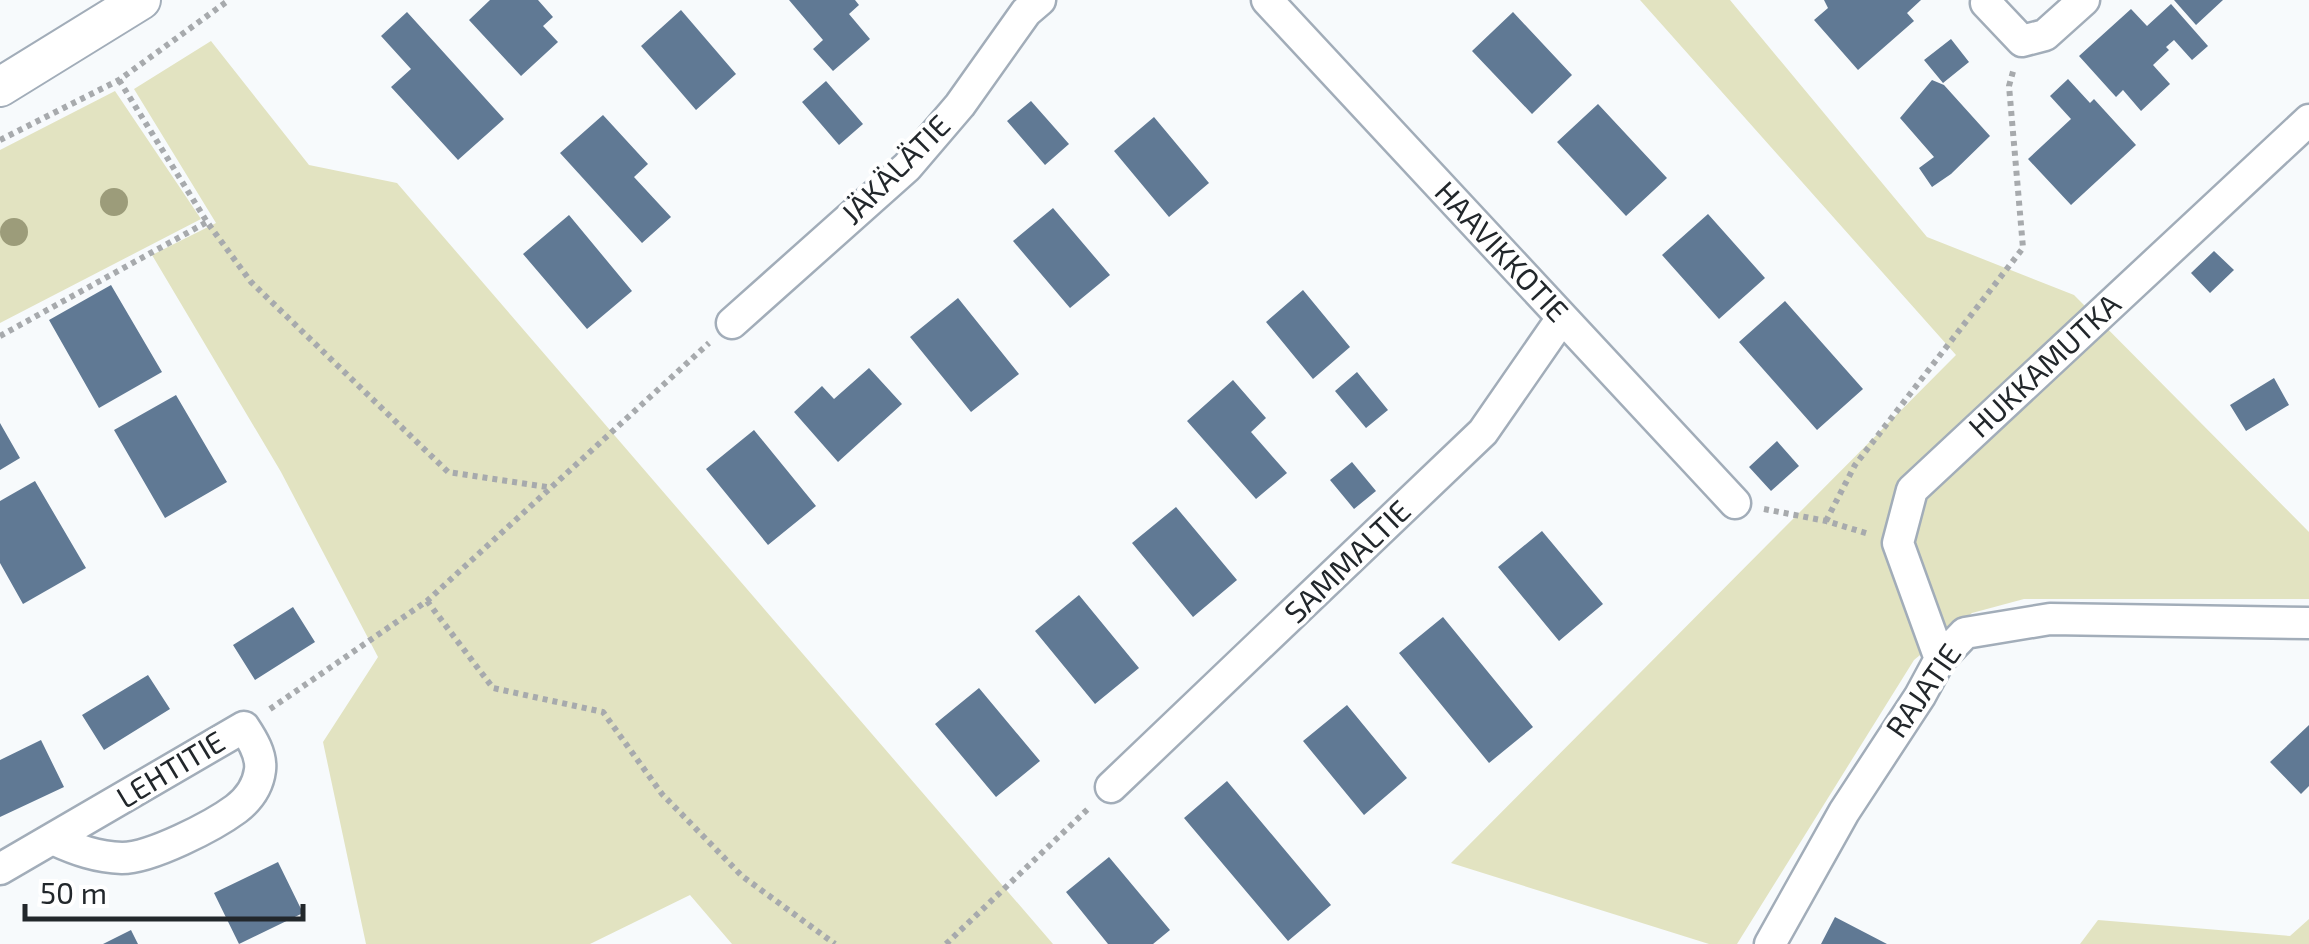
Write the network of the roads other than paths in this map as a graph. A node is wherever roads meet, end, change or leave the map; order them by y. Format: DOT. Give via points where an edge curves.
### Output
graph roads {
  1 [pos="141,0"];
  2 [pos="1040,0"];
  3 [pos="1267,0"];
  4 [pos="1988,0"];
  5 [pos="2084,0"];
  6 [pos="0,87"];
  7 [pos="2309,120"];
  8 [pos="1562,318"];
  9 [pos="732,322"];
  10 [pos="1735,504"];
  11 [pos="2309,623"];
  12 [pos="1940,659"];
  13 [pos="1111,787"];
  14 [pos="55,840"];
  15 [pos="0,869"];
  16 [pos="1770,944"];
  1 -- 6 [label="street"];
  2 -- 9 [label="street, JÄKÄLÄTIE" via="906,167"];
  3 -- 8 [label="street, HAAVIKKOTIE"];
  4 -- 5 [label="street" via="2022,41 2045,34"];
  7 -- 12 [label="street, HUKKAMUTKA" via="1912,490 1898,543"];
  8 -- 10 [label="street, HAAVIKKOTIE"];
  8 -- 13 [label="street, SAMMALTIE" via="1484,432"];
  11 -- 12 [label="street, RAJATIE" via="2050,619 1965,633"];
  12 -- 16 [label="street, RAJATIE"];
  14 -- 14 [label="street, LEHTITIE" via="244,726 256,747 261,766 254,790 237,808 149,855 86,854"];
  14 -- 15 [label="street, LEHTITIE"];
}
